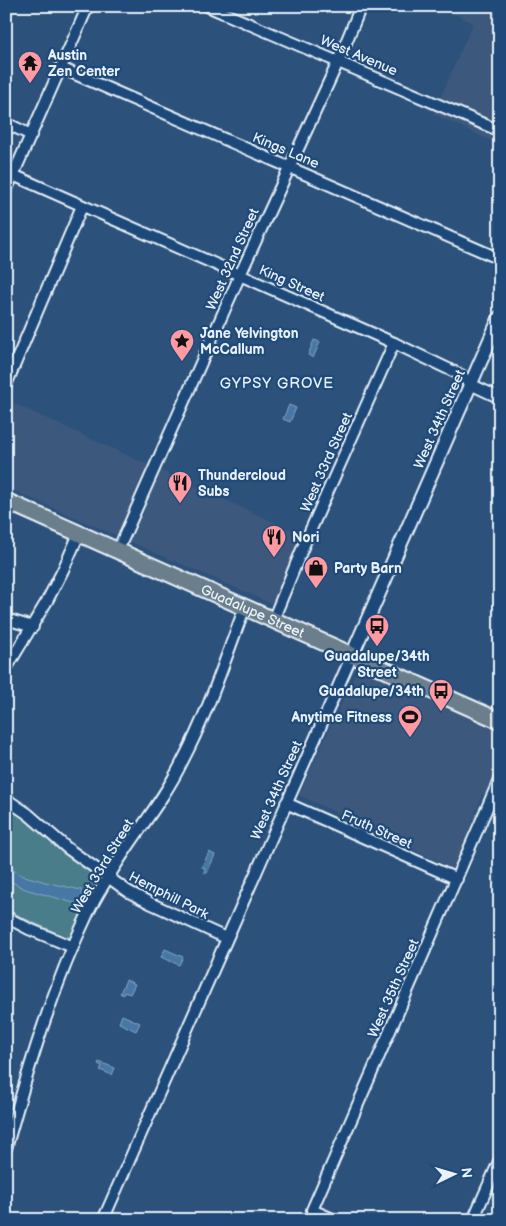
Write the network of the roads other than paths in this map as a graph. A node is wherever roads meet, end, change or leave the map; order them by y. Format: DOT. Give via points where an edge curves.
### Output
graph roads {
  1 [pos="88,6"];
  2 [pos="207,6"];
  3 [pos="361,6"];
  4 [pos="338,62"];
  5 [pos="61,68"];
  6 [pos="6,123"];
  7 [pos="500,130"];
  8 [pos="31,134"];
  9 [pos="289,167"];
  10 [pos="13,176"];
  11 [pos="6,192"];
  12 [pos="82,206"];
  13 [pos="500,259"];
  14 [pos="240,275"];
  15 [pos="500,317"];
  16 [pos="394,343"];
  17 [pos="470,384"];
  18 [pos="6,385"];
  19 [pos="500,398"];
  20 [pos="6,501"];
  21 [pos="79,534"];
  22 [pos="118,550"];
  23 [pos="245,608"];
  24 [pos="6,619"];
  25 [pos="273,620"];
  26 [pos="33,626"];
  27 [pos="352,655"];
  28 [pos="6,669"];
  29 [pos="500,721"];
  30 [pos="500,778"];
  31 [pos="6,799"];
  32 [pos="286,803"];
  33 [pos="108,878"];
  34 [pos="457,879"];
  35 [pos="6,917"];
  36 [pos="226,938"];
  37 [pos="73,947"];
  38 [pos="6,1149"];
  39 [pos="500,1159"];
  40 [pos="103,1220"];
  41 [pos="335,1220"];
  42 [pos="473,1220"];
  1 -- 5 [label="street"];
  2 -- 4 [label="street, West Avenue"];
  3 -- 4 [label="street, West 32nd Street"];
  4 -- 7 [label="street, West Avenue"];
  4 -- 9 [label="street, West 32nd Street"];
  5 -- 8 [label="street"];
  5 -- 9 [label="street, Kings Lane"];
  6 -- 8 [label="street"];
  8 -- 10 [label="street"];
  9 -- 13 [label="street, Kings Lane"];
  9 -- 14 [label="street, West 32nd Street"];
  10 -- 11 [label="street"];
  10 -- 12 [label="street, King Street"];
  12 -- 14 [label="street, King Street"];
  12 -- 18 [label="street"];
  14 -- 16 [label="street, King Street"];
  14 -- 22 [label="street, West 32nd Street"];
  15 -- 17 [label="street, West 34th Street"];
  16 -- 17 [label="street, King Street" via="461,375"];
  16 -- 25 [label="street, West 33rd Street"];
  17 -- 19 [label="street, King Street"];
  17 -- 27 [label="street, West 34th Street"];
  20 -- 21 [label="main road, Guadalupe Street"];
  21 -- 22 [label="main road, Guadalupe Street"];
  21 -- 26 [label="street"];
  22 -- 23 [label="main road, Guadalupe Street"];
  23 -- 25 [label="main road, Guadalupe Street"];
  23 -- 33 [label="street, West 33rd Street" via="183,762"];
  24 -- 26 [label="street"];
  25 -- 27 [label="main road, Guadalupe Street"];
  26 -- 28 [label="street"];
  27 -- 29 [label="main road, Guadalupe Street"];
  27 -- 32 [label="street, West 34th Street"];
  30 -- 34 [label="street, West 35th Street"];
  31 -- 33 [label="street, Hemphill Park"];
  32 -- 34 [label="street, Fruth Street"];
  32 -- 36 [label="street, West 34th Street"];
  33 -- 36 [label="street, Hemphill Park" via="152,904"];
  33 -- 37 [label="street, West 33rd Street"];
  34 -- 41 [label="street, West 35th Street" via="312,1210"];
  35 -- 37 [label="street"];
  36 -- 40 [label="street, West 34th Street"];
  37 -- 38 [label="street, West 33rd Street" via="12,1108"];
  39 -- 42 [label="street"];
}
